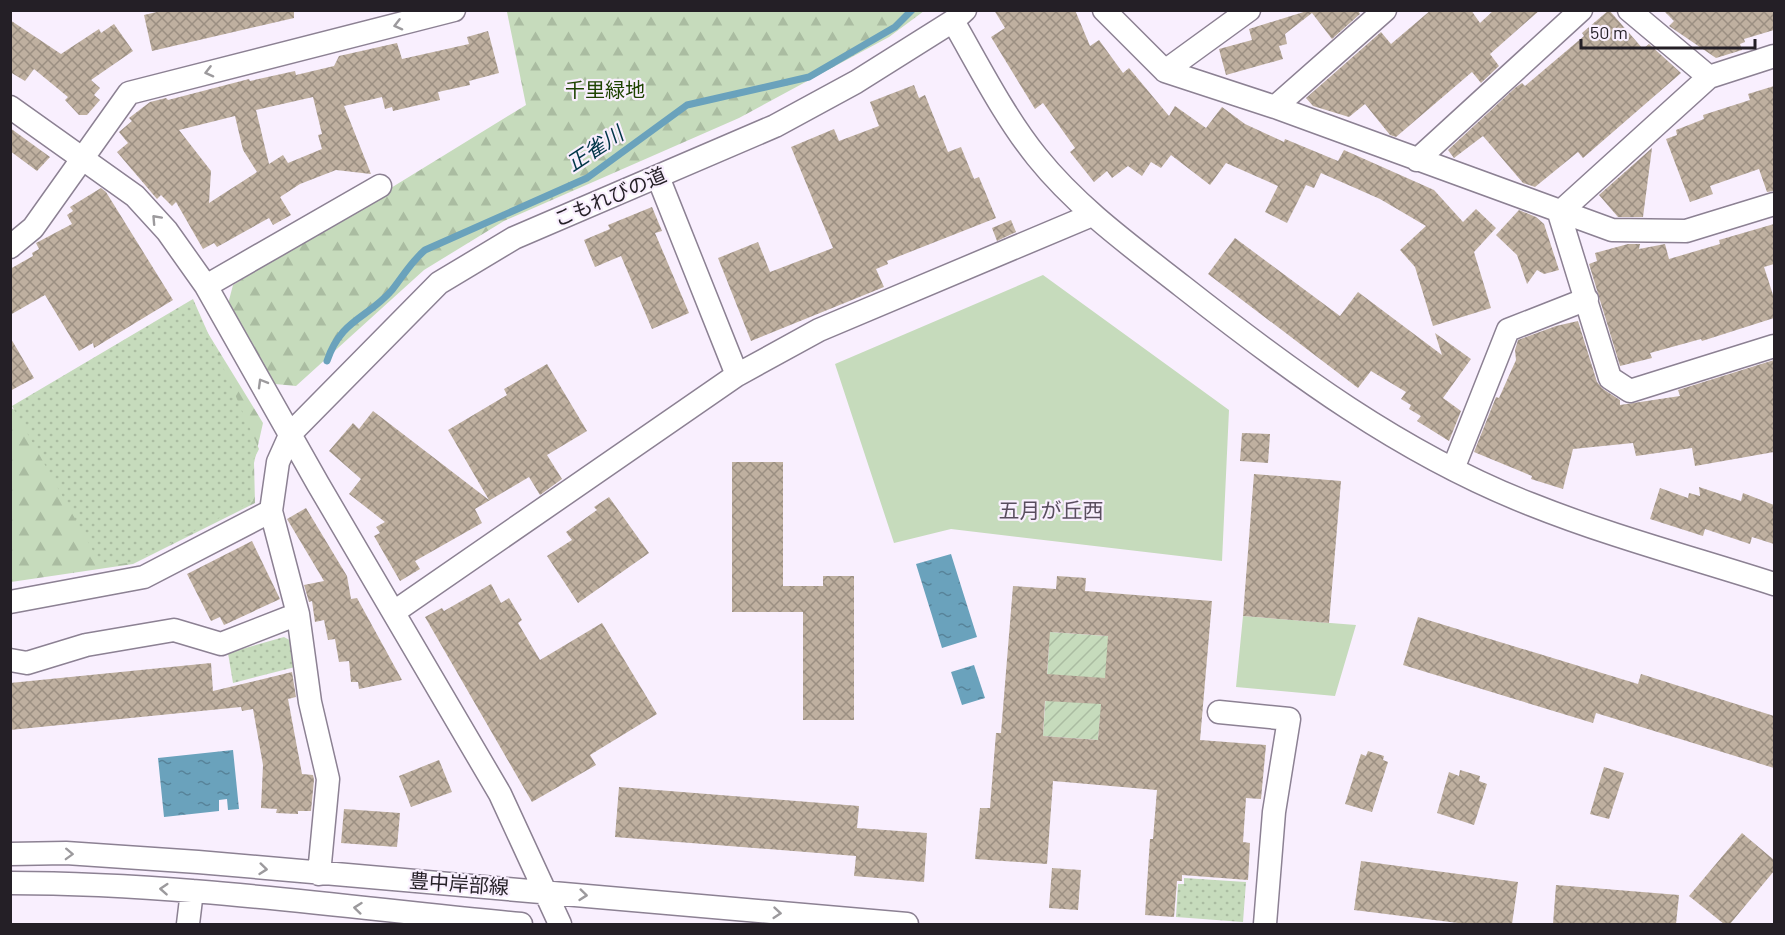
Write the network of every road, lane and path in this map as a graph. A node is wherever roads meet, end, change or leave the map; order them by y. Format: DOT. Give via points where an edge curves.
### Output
graph roads {
  1 [pos="454,10"];
  2 [pos="1104,10"];
  3 [pos="1249,10"];
  4 [pos="1385,10"];
  5 [pos="1581,10"];
  6 [pos="1629,10"];
  7 [pos="959,16"];
  8 [pos="1774,56"];
  9 [pos="1165,71"];
  10 [pos="1708,76"];
  11 [pos="10,107"];
  12 [pos="1275,107"];
  13 [pos="83,157"];
  14 [pos="1417,160"];
  15 [pos="658,177"];
  16 [pos="380,186"];
  17 [pos="1774,204"];
  18 [pos="1559,213"];
  19 [pos="1092,215"];
  20 [pos="10,247"];
  21 [pos="206,286"];
  22 [pos="1587,299"];
  23 [pos="1774,346"];
  24 [pos="737,375"];
  25 [pos="291,433"];
  26 [pos="1453,469"];
  27 [pos="271,511"];
  28 [pos="1774,584"];
  29 [pos="10,602"];
  30 [pos="394,612"];
  31 [pos="298,614"];
  32 [pos="10,660"];
  33 [pos="1219,712"];
  34 [pos="10,854"];
  35 [pos="319,874"];
  36 [pos="10,883"];
  37 [pos="192,891"];
  38 [pos="547,891"];
  39 [pos="396,918"];
  40 [pos="188,924"];
  41 [pos="521,924"];
  42 [pos="560,924"];
  43 [pos="908,924"];
  44 [pos="1265,924"];
  1 -- 13 [label="street, one-way" via="129,93"];
  2 -- 9 [label="street"];
  3 -- 9 [label="street"];
  4 -- 12 [label="street"];
  5 -- 14 [label="street"];
  6 -- 10 [label="street"];
  7 -- 15 [label="street, こもれびの道" via="856,82 775,126"];
  7 -- 19 [label="street" via="991,88 1036,156"];
  8 -- 10 [label="street"];
  9 -- 12 [label="street"];
  10 -- 18 [label="street"];
  11 -- 13 [label="street"];
  12 -- 14 [label="street"];
  13 -- 20 [label="street" via="33,228"];
  21 -- 13 [label="street, one-way" via="167,231 135,196"];
  14 -- 18 [label="street"];
  15 -- 24 [label="street"];
  15 -- 25 [label="street, こもれびの道" via="514,238 439,283"];
  16 -- 21 [label="street"];
  17 -- 18 [label="street" via="1686,231 1612,230"];
  18 -- 22 [label="street"];
  19 -- 24 [label="street" via="819,330"];
  19 -- 26 [label="street" via="1290,369 1359,415"];
  25 -- 21 [label="street, one-way"];
  22 -- 23 [label="street" via="1611,378 1630,391"];
  22 -- 26 [label="street" via="1508,330"];
  24 -- 30 [label="street"];
  25 -- 27 [label="street, こもれびの道" via="278,462"];
  25 -- 30 [label="street"];
  26 -- 28 [label="street" via="1528,504 1589,526"];
  27 -- 29 [label="street" via="144,577"];
  27 -- 31 [label="street"];
  30 -- 38 [label="street" via="500,794"];
  31 -- 32 [label="street" via="221,644 174,630 86,645 27,663"];
  31 -- 35 [label="street" via="310,702 328,779"];
  33 -- 44 [label="street" via="1289,719 1274,812"];
  34 -- 35 [label="street, 豊中岸部線, one-way" via="66,853"];
  35 -- 38 [label="street, 豊中岸部線"];
  37 -- 36 [label="street, 豊中岸部線, one-way"];
  39 -- 37 [label="street, 豊中岸部線, one-way"];
  37 -- 40 [label="street"];
  38 -- 42 [label="street"];
  38 -- 43 [label="street, 豊中岸部線, one-way"];
  39 -- 41 [label="street, 豊中岸部線"];
}
